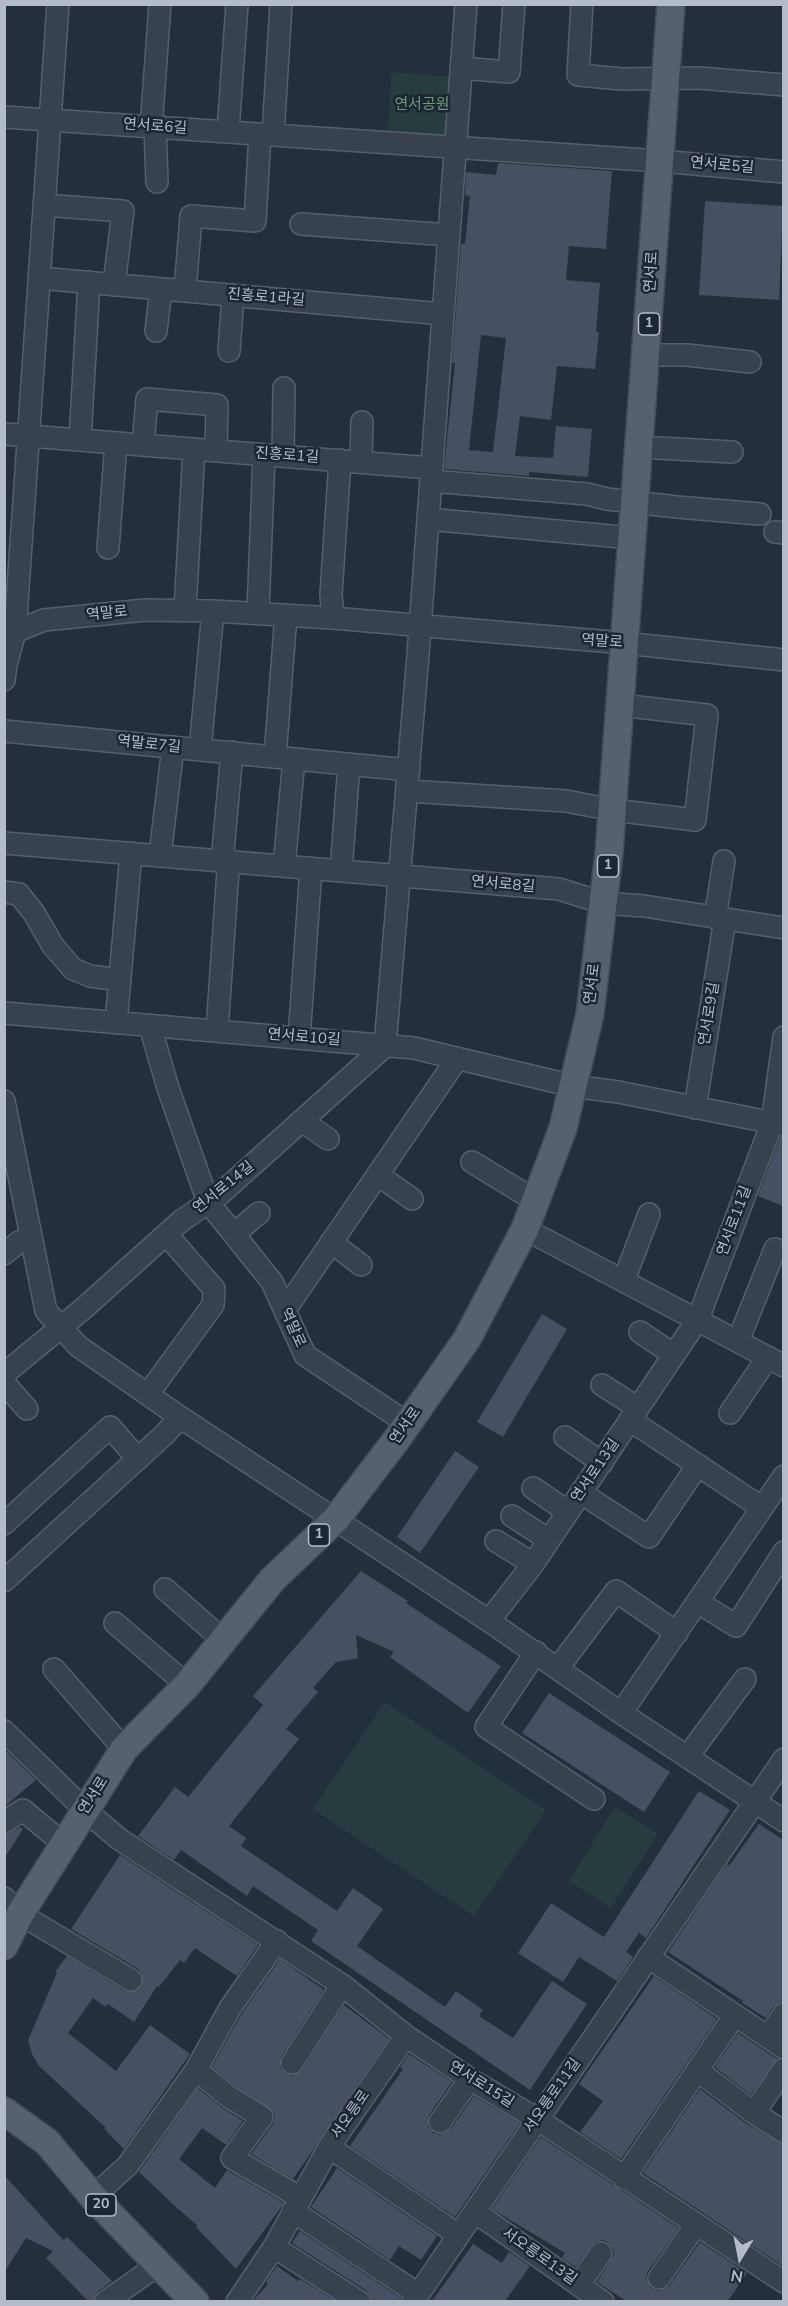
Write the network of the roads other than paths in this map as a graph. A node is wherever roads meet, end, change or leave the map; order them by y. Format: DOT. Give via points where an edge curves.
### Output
graph roads {
  1 [pos="58,4"];
  2 [pos="160,4"];
  3 [pos="237,4"];
  4 [pos="281,4"];
  5 [pos="466,4"];
  6 [pos="514,4"];
  7 [pos="582,4"];
  8 [pos="671,4"];
  9 [pos="461,68"];
  10 [pos="666,79"];
  11 [pos="783,85"];
  12 [pos="4,117"];
  13 [pos="49,120"];
  14 [pos="155,127"];
  15 [pos="228,132"];
  16 [pos="266,135"];
  17 [pos="455,147"];
  18 [pos="660,161"];
  19 [pos="783,172"];
  20 [pos="158,182"];
  21 [pos="44,205"];
  22 [pos="301,224"];
  23 [pos="449,235"];
  24 [pos="39,278"];
  25 [pos="89,282"];
  26 [pos="114,285"];
  27 [pos="161,289"];
  28 [pos="185,291"];
  29 [pos="233,295"];
  30 [pos="443,314"];
  31 [pos="156,331"];
  32 [pos="228,351"];
  33 [pos="647,355"];
  34 [pos="750,362"];
  35 [pos="285,388"];
  36 [pos="362,422"];
  37 [pos="4,434"];
  38 [pos="28,435"];
  39 [pos="80,440"];
  40 [pos="116,443"];
  41 [pos="143,445"];
  42 [pos="639,447"];
  43 [pos="194,449"];
  44 [pos="216,451"];
  45 [pos="732,452"];
  46 [pos="274,455"];
  47 [pos="350,461"];
  48 [pos="431,474"];
  49 [pos="635,502"];
  50 [pos="760,514"];
  51 [pos="428,519"];
  52 [pos="632,538"];
  53 [pos="108,548"];
  54 [pos="185,610"];
  55 [pos="213,611"];
  56 [pos="258,613"];
  57 [pos="285,615"];
  58 [pos="333,618"];
  59 [pos="420,625"];
  60 [pos="10,634"];
  61 [pos="624,643"];
  62 [pos="783,660"];
  63 [pos="4,680"];
  64 [pos="620,705"];
  65 [pos="4,731"];
  66 [pos="173,747"];
  67 [pos="200,750"];
  68 [pos="231,753"];
  69 [pos="284,758"];
  70 [pos="349,764"];
  71 [pos="408,780"];
  72 [pos="613,810"];
  73 [pos="4,843"];
  74 [pos="131,853"];
  75 [pos="160,855"];
  76 [pos="225,861"];
  77 [pos="724,861"];
  78 [pos="284,866"];
  79 [pos="311,868"];
  80 [pos="341,871"];
  81 [pos="401,876"];
  82 [pos="4,892"];
  83 [pos="603,903"];
  84 [pos="720,918"];
  85 [pos="783,928"];
  86 [pos="120,980"];
  87 [pos="4,1012"];
  88 [pos="116,1023"];
  89 [pos="150,1026"];
  90 [pos="217,1032"];
  91 [pos="783,1037"];
  92 [pos="299,1038"];
  93 [pos="385,1046"];
  94 [pos="457,1059"];
  95 [pos="573,1086"];
  96 [pos="695,1108"];
  97 [pos="6,1112"];
  98 [pos="302,1121"];
  99 [pos="778,1124"];
  100 [pos="328,1139"];
  101 [pos="472,1162"];
  102 [pos="378,1174"];
  103 [pos="412,1200"];
  104 [pos="536,1201"];
  105 [pos="208,1202"];
  106 [pos="259,1213"];
  107 [pos="650,1214"];
  108 [pos="525,1229"];
  109 [pos="166,1234"];
  110 [pos="234,1234"];
  111 [pos="31,1237"];
  112 [pos="331,1242"];
  113 [pos="775,1249"];
  114 [pos="4,1254"];
  115 [pos="361,1265"];
  116 [pos="624,1280"];
  117 [pos="285,1310"];
  118 [pos="698,1319"];
  119 [pos="60,1326"];
  120 [pos="640,1332"];
  121 [pos="738,1341"];
  122 [pos="674,1355"];
  123 [pos="776,1361"];
  124 [pos="4,1374"];
  125 [pos="4,1383"];
  126 [pos="602,1384"];
  127 [pos="148,1394"];
  128 [pos="27,1409"];
  129 [pos="730,1413"];
  130 [pos="634,1414"];
  131 [pos="180,1417"];
  132 [pos="407,1423"];
  133 [pos="565,1437"];
  134 [pos="138,1459"];
  135 [pos="602,1462"];
  136 [pos="698,1465"];
  137 [pos="782,1482"];
  138 [pos="533,1488"];
  139 [pos="581,1493"];
  140 [pos="762,1508"];
  141 [pos="568,1512"];
  142 [pos="512,1516"];
  143 [pos="336,1519"];
  144 [pos="4,1524"];
  145 [pos="549,1540"];
  146 [pos="496,1541"];
  147 [pos="783,1552"];
  148 [pos="533,1564"];
  149 [pos="4,1581"];
  150 [pos="165,1589"];
  151 [pos="698,1602"];
  152 [pos="489,1621"];
  153 [pos="115,1623"];
  154 [pos="677,1633"];
  155 [pos="223,1640"];
  156 [pos="536,1652"];
  157 [pos="558,1668"];
  158 [pos="54,1669"];
  159 [pos="745,1679"];
  160 [pos="187,1686"];
  161 [pos="621,1713"];
  162 [pos="4,1731"];
  163 [pos="124,1749"];
  164 [pos="688,1756"];
  165 [pos="783,1759"];
  166 [pos="594,1799"];
  167 [pos="753,1801"];
  168 [pos="85,1810"];
  169 [pos="783,1821"];
  170 [pos="4,1822"];
  171 [pos="65,1845"];
  172 [pos="12,1906"];
  173 [pos="277,1941"];
  174 [pos="4,1946"];
  175 [pos="648,1957"];
  176 [pos="131,1980"];
  177 [pos="342,1985"];
  178 [pos="735,2014"];
  179 [pos="783,2014"];
  180 [pos="406,2036"];
  181 [pos="776,2042"];
  182 [pos="292,2063"];
  183 [pos="783,2069"];
  184 [pos="196,2070"];
  185 [pos="697,2070"];
  186 [pos="470,2079"];
  187 [pos="4,2111"];
  188 [pos="754,2113"];
  189 [pos="537,2119"];
  190 [pos="440,2122"];
  191 [pos="783,2132"];
  192 [pos="328,2147"];
  193 [pos="624,2178"];
  194 [pos="93,2197"];
  195 [pos="297,2205"];
  196 [pos="476,2212"];
  197 [pos="696,2225"];
  198 [pos="457,2234"];
  199 [pos="274,2247"];
  200 [pos="601,2253"];
  201 [pos="158,2265"];
  202 [pos="659,2278"];
  203 [pos="783,2282"];
  204 [pos="579,2285"];
  205 [pos="416,2298"];
  206 [pos="105,2301"];
  207 [pos="195,2301"];
  208 [pos="237,2301"];
  209 [pos="360,2301"];
  210 [pos="603,2301"];
  1 -- 13 [label="street"];
  2 -- 14 [label="street" via="152,115"];
  3 -- 15 [label="street"];
  4 -- 16 [label="street"];
  5 -- 9 [label="street"];
  6 -- 9 [label="street" via="509,72"];
  7 -- 10 [label="street" via="578,75"];
  8 -- 10 [label="main road, 연서로 / 1"];
  9 -- 17 [label="street"];
  10 -- 11 [label="street"];
  10 -- 18 [label="main road, 연서로 / 1"];
  12 -- 13 [label="street, 연서로6길"];
  13 -- 14 [label="street, 연서로6길"];
  13 -- 21 [label="street"];
  14 -- 15 [label="street, 연서로6길"];
  14 -- 20 [label="street"];
  15 -- 16 [label="street, 연서로6길"];
  16 -- 17 [label="street, 연서로6길"];
  16 -- 28 [label="street" via="255,220 192,216"];
  17 -- 18 [label="street, 연서로6길"];
  17 -- 23 [label="street"];
  18 -- 19 [label="street, 연서로5길"];
  18 -- 33 [label="main road, 연서로 / 1"];
  21 -- 24 [label="street"];
  21 -- 26 [label="street" via="123,211"];
  22 -- 23 [label="street"];
  23 -- 30 [label="street"];
  24 -- 25 [label="street, 진흥로1라길"];
  24 -- 38 [label="street"];
  25 -- 26 [label="street, 진흥로1라길"];
  25 -- 39 [label="street"];
  26 -- 27 [label="street, 진흥로1라길"];
  27 -- 28 [label="street, 진흥로1라길"];
  27 -- 31 [label="street"];
  28 -- 29 [label="street, 진흥로1라길"];
  29 -- 30 [label="street, 진흥로1라길"];
  29 -- 32 [label="street"];
  30 -- 48 [label="street"];
  33 -- 34 [label="street"];
  33 -- 42 [label="main road, 연서로 / 1"];
  35 -- 46 [label="street"];
  36 -- 47 [label="street"];
  37 -- 38 [label="street, 진흥로1길"];
  38 -- 39 [label="street, 진흥로1길"];
  38 -- 60 [label="street"];
  39 -- 40 [label="street, 진흥로1길"];
  40 -- 41 [label="street, 진흥로1길"];
  40 -- 53 [label="street"];
  41 -- 43 [label="street, 진흥로1길"];
  41 -- 44 [label="street" via="147,399 217,405"];
  42 -- 45 [label="street"];
  42 -- 49 [label="main road, 연서로 / 1"];
  43 -- 44 [label="street, 진흥로1길"];
  43 -- 54 [label="street"];
  44 -- 46 [label="street, 진흥로1길"];
  46 -- 47 [label="street, 진흥로1길"];
  46 -- 56 [label="street"];
  47 -- 48 [label="street, 진흥로1길"];
  47 -- 58 [label="street" via="331,594"];
  48 -- 49 [label="street"];
  48 -- 51 [label="street"];
  49 -- 50 [label="street"];
  49 -- 52 [label="main road, 연서로 / 1"];
  51 -- 52 [label="street"];
  51 -- 59 [label="street"];
  52 -- 61 [label="main road, 연서로 / 1"];
  54 -- 55 [label="street, 역말로"];
  54 -- 60 [label="street, 역말로" via="44,620"];
  55 -- 56 [label="street, 역말로"];
  55 -- 67 [label="street"];
  56 -- 57 [label="street, 역말로"];
  57 -- 58 [label="street, 역말로"];
  57 -- 69 [label="street"];
  58 -- 59 [label="street, 역말로"];
  59 -- 61 [label="street, 역말로"];
  59 -- 71 [label="street"];
  60 -- 63 [label="street"];
  61 -- 62 [label="street, 역말로"];
  61 -- 64 [label="main road, 연서로 / 1"];
  64 -- 72 [label="main road, 연서로 / 1"];
  64 -- 72 [label="street" via="707,715 695,820"];
  65 -- 66 [label="street, 역말로7길"];
  66 -- 67 [label="street, 역말로7길"];
  66 -- 75 [label="street"];
  67 -- 68 [label="street, 역말로7길"];
  68 -- 69 [label="street, 역말로7길"];
  68 -- 76 [label="street"];
  69 -- 70 [label="street"];
  69 -- 78 [label="street"];
  70 -- 71 [label="street"];
  70 -- 80 [label="street"];
  71 -- 72 [label="street"];
  71 -- 81 [label="street"];
  72 -- 83 [label="main road, 연서로 / 1"];
  73 -- 74 [label="street, 연서로8길"];
  74 -- 75 [label="street, 연서로8길"];
  74 -- 86 [label="street"];
  75 -- 76 [label="street, 연서로8길"];
  76 -- 78 [label="street, 연서로8길"];
  76 -- 90 [label="street" via="228,870"];
  77 -- 84 [label="street, 연서로9길"];
  78 -- 79 [label="street, 연서로8길"];
  79 -- 80 [label="street, 연서로8길"];
  79 -- 92 [label="street"];
  80 -- 81 [label="street, 연서로8길"];
  81 -- 83 [label="street, 연서로8길" via="559,889"];
  81 -- 93 [label="street"];
  82 -- 86 [label="street" via="19,894 52,946 73,969"];
  83 -- 84 [label="street, 연서로8길"];
  83 -- 95 [label="main road, 연서로 / 1" via="590,1014"];
  84 -- 85 [label="street, 연서로8길"];
  84 -- 96 [label="street, 연서로9길"];
  86 -- 88 [label="street"];
  87 -- 88 [label="street, 연서로10길"];
  88 -- 89 [label="street, 연서로10길"];
  89 -- 90 [label="street, 연서로10길"];
  89 -- 105 [label="street"];
  90 -- 92 [label="street, 연서로10길"];
  91 -- 99 [label="street"];
  92 -- 93 [label="street, 연서로10길"];
  93 -- 94 [label="street, 연서로10길" via="414,1048"];
  93 -- 98 [label="street, 연서로14길"];
  94 -- 95 [label="street, 연서로10길"];
  94 -- 102 [label="street"];
  95 -- 96 [label="street"];
  95 -- 104 [label="main road, 연서로 / 1" via="563,1128"];
  96 -- 99 [label="street"];
  97 -- 111 [label="street"];
  98 -- 100 [label="street"];
  98 -- 105 [label="street, 연서로14길"];
  99 -- 118 [label="street, 연서로11길"];
  101 -- 104 [label="street"];
  102 -- 103 [label="street"];
  102 -- 112 [label="street"];
  104 -- 108 [label="main road, 연서로 / 1"];
  105 -- 109 [label="street, 연서로14길"];
  105 -- 110 [label="street, 역말로"];
  106 -- 110 [label="street"];
  107 -- 116 [label="street"];
  108 -- 116 [label="street"];
  108 -- 132 [label="main road, 연서로 / 1" via="467,1339"];
  109 -- 119 [label="street, 연서로14길"];
  109 -- 127 [label="street" via="214,1289 213,1305"];
  110 -- 117 [label="street, 역말로" via="272,1282"];
  111 -- 114 [label="street"];
  111 -- 119 [label="street" via="46,1311"];
  112 -- 115 [label="street"];
  112 -- 117 [label="street"];
  113 -- 121 [label="street"];
  116 -- 118 [label="street"];
  117 -- 132 [label="street, 역말로" via="305,1355"];
  118 -- 121 [label="street"];
  118 -- 122 [label="street, 연서로13길"];
  119 -- 124 [label="street, 연서로14길"];
  119 -- 127 [label="street" via="78,1346"];
  120 -- 122 [label="street"];
  121 -- 123 [label="street"];
  122 -- 130 [label="street, 연서로13길"];
  123 -- 129 [label="street"];
  125 -- 128 [label="street"];
  126 -- 130 [label="street"];
  127 -- 131 [label="street"];
  130 -- 135 [label="street, 연서로13길"];
  130 -- 136 [label="street"];
  131 -- 134 [label="street"];
  131 -- 143 [label="street"];
  132 -- 143 [label="main road, 연서로 / 1"];
  133 -- 135 [label="street"];
  134 -- 144 [label="street" via="110,1427"];
  134 -- 149 [label="street"];
  135 -- 139 [label="street, 연서로13길"];
  136 -- 139 [label="street" via="649,1537"];
  136 -- 140 [label="street"];
  137 -- 140 [label="street"];
  138 -- 141 [label="street"];
  139 -- 141 [label="street, 연서로13길"];
  140 -- 151 [label="street"];
  141 -- 145 [label="street, 연서로13길"];
  142 -- 145 [label="street"];
  143 -- 152 [label="street"];
  143 -- 155 [label="main road, 연서로 / 1" via="272,1580"];
  145 -- 148 [label="street, 연서로13길"];
  146 -- 148 [label="street"];
  147 -- 151 [label="street" via="736,1626"];
  148 -- 152 [label="street, 연서로13길"];
  150 -- 155 [label="street"];
  151 -- 154 [label="street"];
  152 -- 156 [label="street"];
  153 -- 160 [label="street"];
  154 -- 157 [label="street" via="615,1591"];
  154 -- 161 [label="street"];
  155 -- 160 [label="main road, 연서로 / 1"];
  156 -- 157 [label="street"];
  156 -- 166 [label="street" via="486,1727"];
  157 -- 161 [label="street"];
  158 -- 163 [label="street"];
  159 -- 164 [label="street"];
  160 -- 163 [label="main road, 연서로 / 1"];
  161 -- 164 [label="street"];
  162 -- 168 [label="street, 연서로15길"];
  163 -- 168 [label="main road, 연서로 / 1"];
  164 -- 167 [label="street"];
  165 -- 167 [label="street"];
  167 -- 169 [label="street"];
  167 -- 175 [label="street, 서오릉로11길"];
  168 -- 171 [label="main road, 연서로 / 1"];
  168 -- 173 [label="street, 연서로15길" via="119,1839"];
  170 -- 171 [label="street" via="23,1810"];
  171 -- 172 [label="main road, 연서로 / 1"];
  172 -- 174 [label="main road, 연서로 / 1"];
  172 -- 176 [label="street"];
  173 -- 177 [label="street, 연서로15길"];
  173 -- 184 [label="street" via="230,2008"];
  175 -- 178 [label="street"];
  175 -- 189 [label="street, 서오릉로11길"];
  177 -- 180 [label="street, 연서로15길"];
  177 -- 182 [label="street"];
  178 -- 181 [label="street"];
  178 -- 185 [label="street"];
  179 -- 181 [label="street"];
  180 -- 186 [label="street, 연서로15길"];
  180 -- 192 [label="street, 서오릉로"];
  183 -- 188 [label="street"];
  184 -- 194 [label="street" via="128,2165"];
  184 -- 195 [label="street" via="262,2117 232,2158"];
  185 -- 188 [label="street"];
  185 -- 193 [label="street"];
  186 -- 189 [label="street, 연서로15길"];
  186 -- 190 [label="street"];
  187 -- 194 [label="main road, 20" via="47,2142"];
  188 -- 191 [label="street"];
  189 -- 193 [label="street, 연서로15길"];
  189 -- 196 [label="street, 서오릉로11길"];
  192 -- 195 [label="street, 서오릉로"];
  192 -- 198 [label="street"];
  193 -- 197 [label="street, 연서로15길"];
  194 -- 201 [label="main road, 20"];
  195 -- 199 [label="street, 서오릉로"];
  195 -- 205 [label="street, 서오릉로11길"];
  196 -- 198 [label="street, 서오릉로11길"];
  196 -- 204 [label="street, 서오릉로13길"];
  197 -- 202 [label="street"];
  197 -- 203 [label="street, 연서로15길"];
  198 -- 205 [label="street, 서오릉로11길"];
  199 -- 208 [label="street, 서오릉로"];
  199 -- 209 [label="street"];
  200 -- 204 [label="street"];
  201 -- 206 [label="street"];
  201 -- 207 [label="main road, 20"];
  204 -- 210 [label="street, 서오릉로13길"];
}
